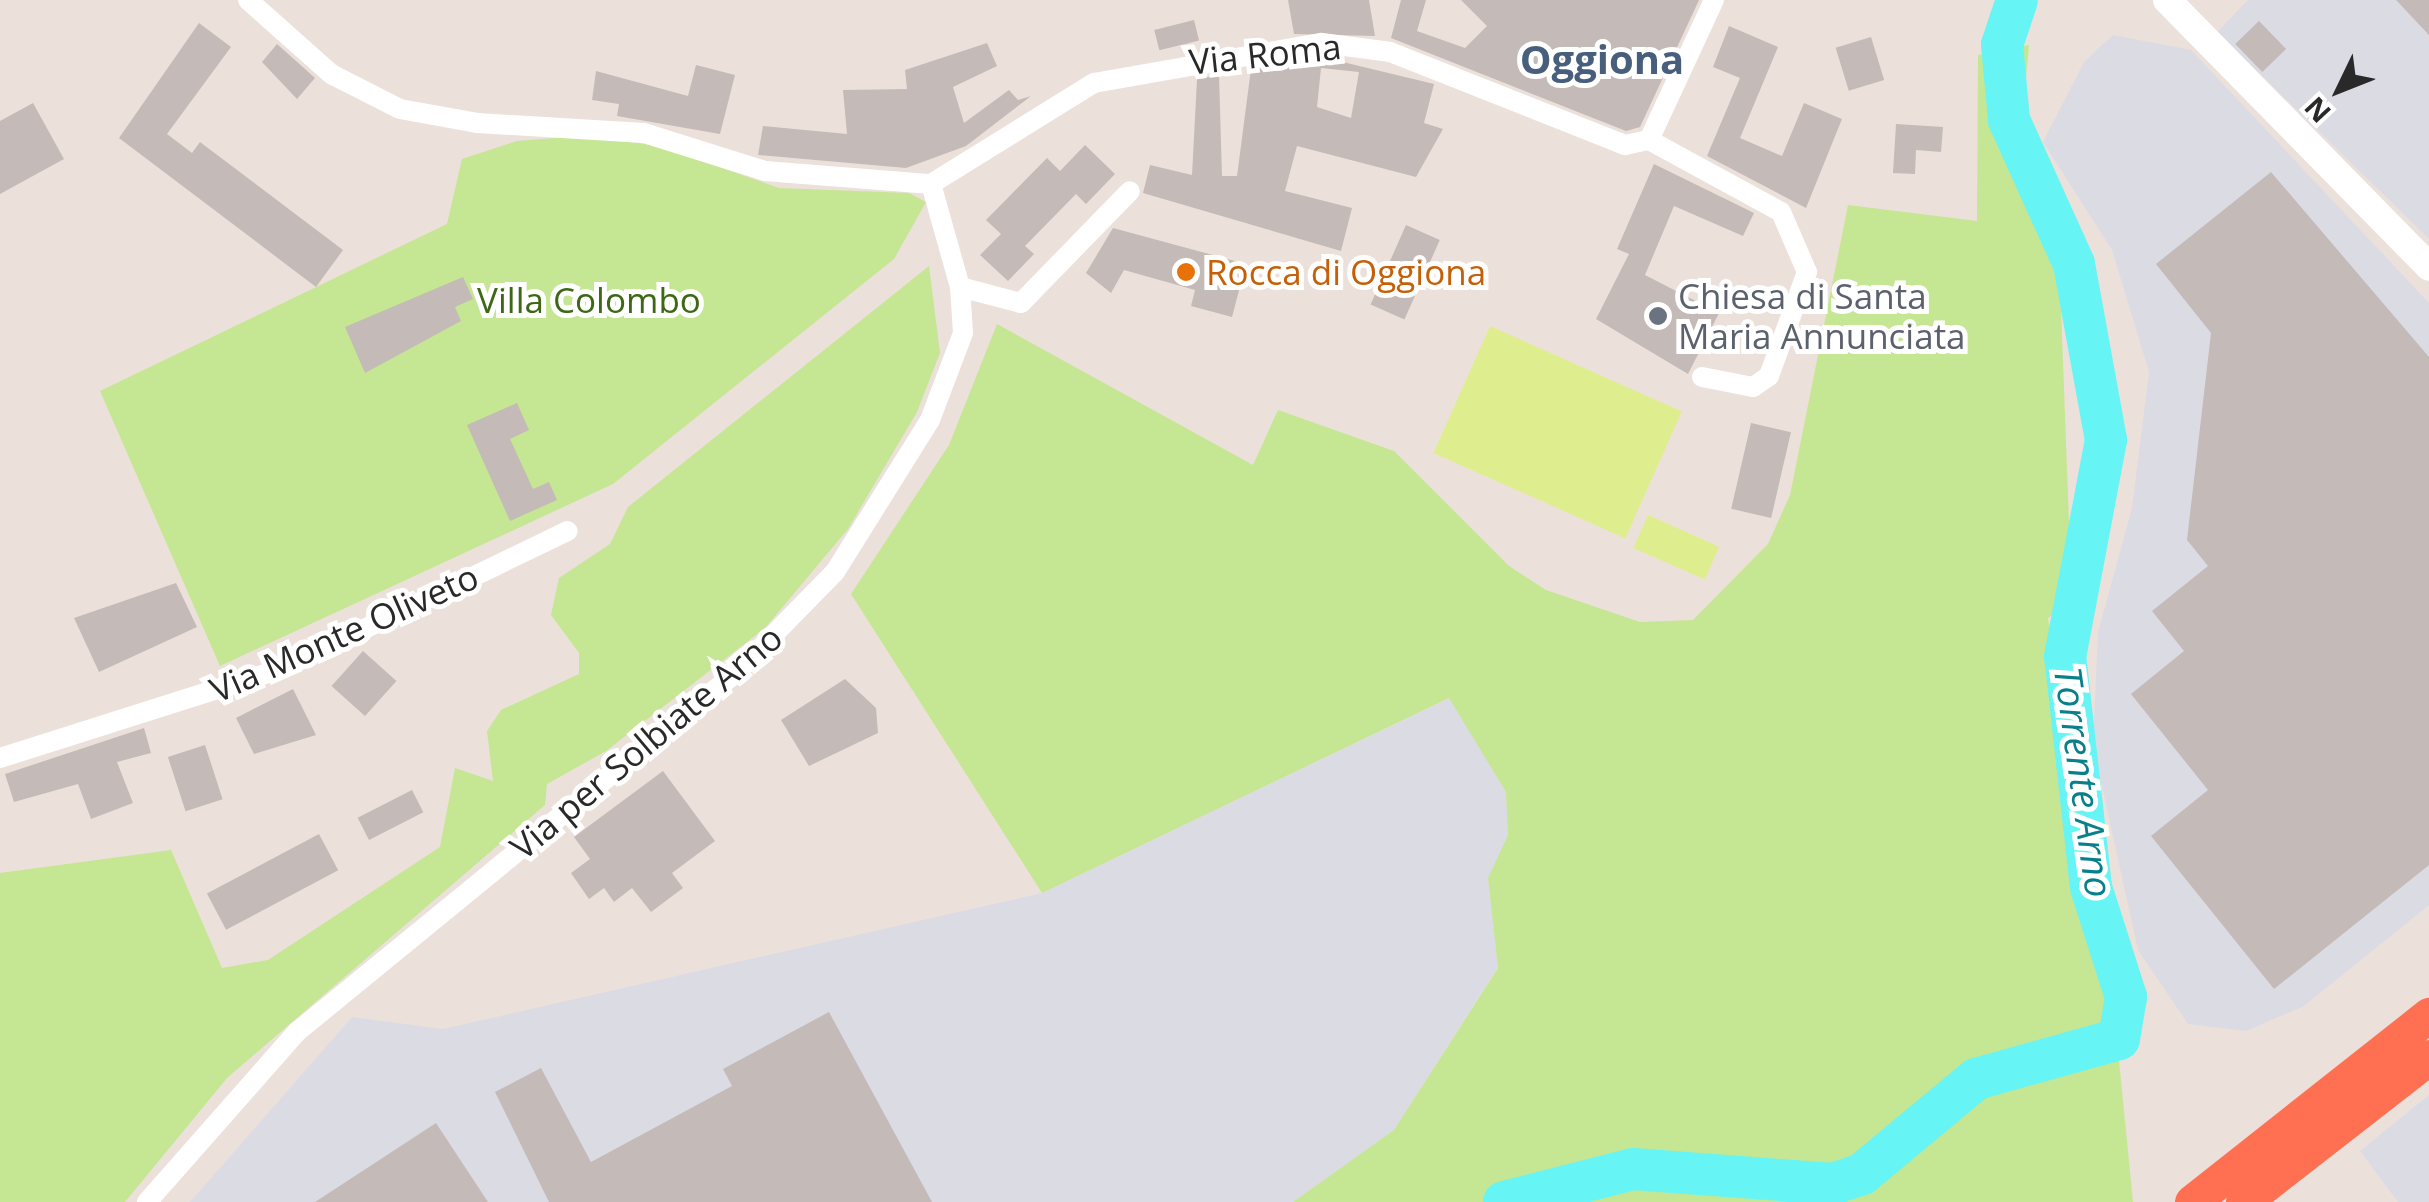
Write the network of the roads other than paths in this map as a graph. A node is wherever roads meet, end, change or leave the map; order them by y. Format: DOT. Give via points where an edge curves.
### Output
graph roads {
  1 [pos="248,0"];
  2 [pos="1714,0"];
  3 [pos="2167,0"];
  4 [pos="1649,140"];
  5 [pos="931,184"];
  6 [pos="1130,190"];
  7 [pos="2429,266"];
  8 [pos="960,288"];
  9 [pos="1702,376"];
  10 [pos="568,531"];
  11 [pos="0,758"];
  12 [pos="2429,1015"];
  13 [pos="2429,1057"];
  14 [pos="2429,1077"];
  15 [pos="146,1202"];
  16 [pos="2192,1202"];
  17 [pos="2243,1202"];
  18 [pos="2277,1202"];
  1 -- 5 [label="street" via="331,74 426,116 614,128 754,169"];
  2 -- 4 [label="street"];
  3 -- 7 [label="street"];
  4 -- 5 [label="street, Via Roma" via="1625,145 1390,52 1338,42 1132,70 1039,110"];
  4 -- 9 [label="street" via="1781,212 1806,272 1785,354 1769,376 1754,387"];
  5 -- 8 [label="street, Via per Solbiate Arno"];
  6 -- 8 [label="street" via="1021,303"];
  8 -- 15 [label="street, Via per Solbiate Arno" via="963,333 930,420 862,536 807,605 310,1021"];
  10 -- 11 [label="street, Via Monte Oliveto" via="281,668"];
  12 -- 16 [label="highway"];
  13 -- 17 [label="highway"];
  14 -- 18 [label="highway"];
}
